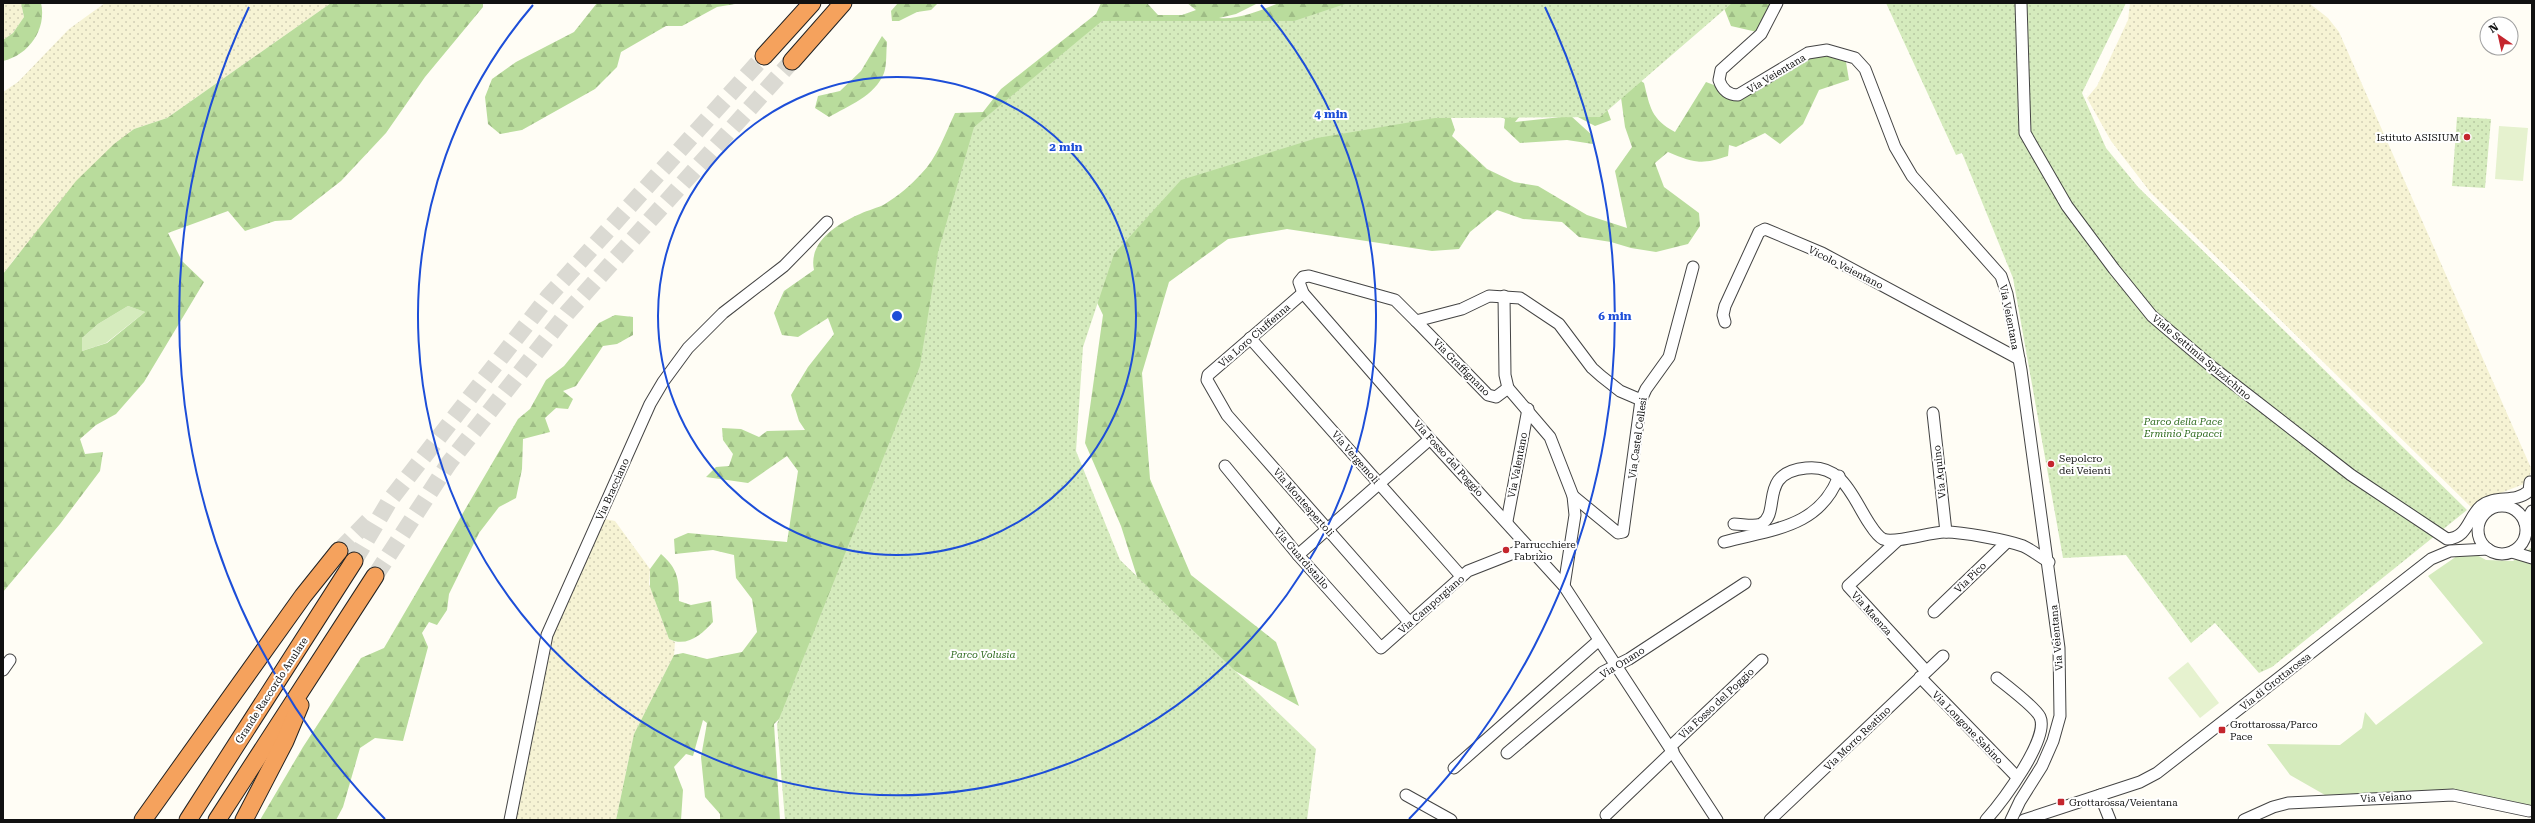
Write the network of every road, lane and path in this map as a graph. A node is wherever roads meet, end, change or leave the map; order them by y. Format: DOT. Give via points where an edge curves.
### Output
graph roads {
  1 [pos="812,3"];
  2 [pos="843,3"];
  3 [pos="1777,3"];
  4 [pos="2021,3"];
  5 [pos="764,56"];
  6 [pos="792,61"];
  7 [pos="827,222"];
  8 [pos="1692,266"];
  9 [pos="1303,293"];
  10 [pos="1504,296"];
  11 [pos="1416,321"];
  12 [pos="1725,322"];
  13 [pos="1250,338"];
  14 [pos="2019,359"];
  15 [pos="1206,378"];
  16 [pos="1508,388"];
  17 [pos="1641,400"];
  18 [pos="1528,409"];
  19 [pos="1933,413"];
  20 [pos="1430,439"];
  21 [pos="1225,466"];
  22 [pos="1839,476"];
  23 [pos="2530,482"];
  24 [pos="1379,484"];
  25 [pos="1573,496"];
  26 [pos="2532,496"];
  27 [pos="2508,507"];
  28 [pos="2532,511"];
  29 [pos="1507,521"];
  30 [pos="2480,522"];
  31 [pos="1734,524"];
  32 [pos="1327,529"];
  33 [pos="1946,532"];
  34 [pos="2528,532"];
  35 [pos="1897,541"];
  36 [pos="1724,542"];
  37 [pos="2006,543"];
  38 [pos="1529,548"];
  39 [pos="2488,549"];
  40 [pos="339,551"];
  41 [pos="2450,551"];
  42 [pos="2512,552"];
  43 [pos="1298,555"];
  44 [pos="2532,558"];
  45 [pos="354,561"];
  46 [pos="2049,562"];
  47 [pos="375,576"];
  48 [pos="1461,576"];
  49 [pos="1745,583"];
  50 [pos="1564,586"];
  51 [pos="1934,612"];
  52 [pos="1409,622"];
  53 [pos="1598,641"];
  54 [pos="1381,648"];
  55 [pos="1943,656"];
  56 [pos="10,660"];
  57 [pos="320,660"];
  58 [pos="1762,660"];
  59 [pos="1616,665"];
  60 [pos="3,670"];
  61 [pos="1923,674"];
  62 [pos="1997,678"];
  63 [pos="1671,749"];
  64 [pos="1506,753"];
  65 [pos="1454,768"];
  66 [pos="2017,777"];
  67 [pos="1406,795"];
  68 [pos="2100,795"];
  69 [pos="2529,810"];
  70 [pos="1606,815"];
  71 [pos="143,820"];
  72 [pos="188,820"];
  73 [pos="217,820"];
  74 [pos="244,820"];
  75 [pos="510,820"];
  76 [pos="1451,820"];
  77 [pos="1717,820"];
  78 [pos="1770,820"];
  79 [pos="1986,820"];
  80 [pos="2011,820"];
  81 [pos="2024,820"];
  82 [pos="2110,820"];
  83 [pos="2244,820"];
  1 -- 5 [label="highway"];
  2 -- 6 [label="highway"];
  3 -- 14 [label="street, Via Veientana" via="1759,36 1721,70 1721,86 1728,93 1738,95 1802,55 1818,51 1845,53 1861,62 1894,147 1906,167 1919,185 2001,276"];
  4 -- 23 [label="street, Viale Settimia Spizzichino" via="2025,133 2067,206 2152,316 2212,367 2351,475 2447,539 2454,538 2464,530 2480,507 2494,499 2519,498 2529,491"];
  7 -- 75 [label="street, Via Bracciano" via="784,266 723,312 688,348 650,404 547,635"];
  8 -- 17 [label="street, Via Castel Cellesi" via="1669,357"];
  9 -- 11 [label="street, Via Graffignano" via="1299,286 1301,278 1310,276 1395,300"];
  9 -- 13 [label="street, Via Loro Ciuffenna"];
  9 -- 20 [label="street, Via Fosso del Poggio"];
  10 -- 11 [label="street" via="1489,296 1462,309"];
  10 -- 16 [label="street" via="1505,375"];
  10 -- 17 [label="street" via="1522,299 1557,322 1601,376 1620,391"];
  11 -- 16 [label="street, Via Graffignano" via="1488,395 1498,396"];
  12 -- 14 [label="street, Vicolo Veientano" via="1725,306 1759,232 1765,229 1822,253"];
  13 -- 15 [label="street, Via Loro Ciuffenna"];
  13 -- 24 [label="street, Via Vergemoli"];
  14 -- 46 [label="street, Via Veientana"];
  15 -- 32 [label="street, Via Montespertoli" via="1227,415"];
  16 -- 18 [label="street"];
  17 -- 25 [label="street, Via Castel Cellesi" via="1623,532 1618,533"];
  18 -- 25 [label="street" via="1550,437"];
  18 -- 29 [label="street, Via Valentano"];
  19 -- 33 [label="street, Via Aquino"];
  20 -- 24 [label="street"];
  20 -- 29 [label="street, Via Fosso del Poggio"];
  21 -- 43 [label="street, Via Guardistallo"];
  22 -- 31 [label="street" via="1830,470 1818,468 1788,472 1778,481 1768,517 1764,522 1758,525"];
  22 -- 35 [label="street" via="1878,535 1887,540"];
  22 -- 36 [label="street" via="1830,495 1808,518"];
  24 -- 32 [label="street"];
  24 -- 48 [label="street, Via Vergemoli"];
  25 -- 50 [label="street" via="1575,515"];
  26 -- 27 [label="street"];
  27 -- 30 [label="street" via="2493,508"];
  27 -- 34 [label="street" via="2519,513"];
  28 -- 34 [label="street"];
  29 -- 38 [label="street, Via Fosso del Poggio"];
  30 -- 39 [label="street" via="2480,537"];
  30 -- 41 [label="street, Via di Grottarossa"];
  32 -- 43 [label="street"];
  32 -- 52 [label="street, Via Montespertoli"];
  33 -- 35 [label="street" via="1907,537"];
  33 -- 37 [label="street"];
  34 -- 42 [label="street" via="2522,543"];
  35 -- 61 [label="street, Via Maenza" via="1848,586"];
  37 -- 46 [label="street" via="2029,549"];
  37 -- 51 [label="street, Via Pico"];
  38 -- 48 [label="street, Via Camporgiano"];
  38 -- 50 [label="street, Via Fosso del Poggio"];
  39 -- 41 [label="street, Via di Grottarossa"];
  39 -- 42 [label="street" via="2499,554"];
  40 -- 71 [label="highway" via="298,602"];
  41 -- 68 [label="street, Via di Grottarossa" via="2431,559 2162,770 2140,782"];
  42 -- 44 [label="street"];
  43 -- 54 [label="street, Via Guardistallo"];
  45 -- 72 [label="highway, Grande Raccordo Anulare"];
  46 -- 80 [label="street, Via Veientana" via="2059,648 2060,716 2042,766"];
  47 -- 57 [label="highway"];
  48 -- 52 [label="street, Via Camporgiano"];
  49 -- 59 [label="street, Via Onano"];
  50 -- 53 [label="street, Via Fosso del Poggio"];
  52 -- 54 [label="street, Via Camporgiano"];
  53 -- 59 [label="street, Via Fosso del Poggio"];
  53 -- 65 [label="street"];
  55 -- 61 [label="street, Via Morro Reatino"];
  56 -- 60 [label="street"];
  57 -- 73 [label="highway"];
  57 -- 74 [label="highway" via="285,741"];
  58 -- 63 [label="street, Via Fosso del Poggio"];
  59 -- 63 [label="street, Via Fosso del Poggio"];
  59 -- 64 [label="street, Via Onano" via="1603,672"];
  61 -- 66 [label="street, Via Longone Sabino"];
  61 -- 78 [label="street, Via Morro Reatino"];
  62 -- 66 [label="street" via="2039,714 2041,720 2036,745"];
  63 -- 70 [label="street, Via Fosso del Poggio"];
  63 -- 77 [label="street, Via Fosso del Poggio"];
  66 -- 79 [label="street"];
  67 -- 76 [label="street"];
  68 -- 81 [label="street, Via di Grottarossa"];
  68 -- 82 [label="street"];
  69 -- 83 [label="street, Via Veiano" via="2461,796 2420,796 2288,803"];
}
